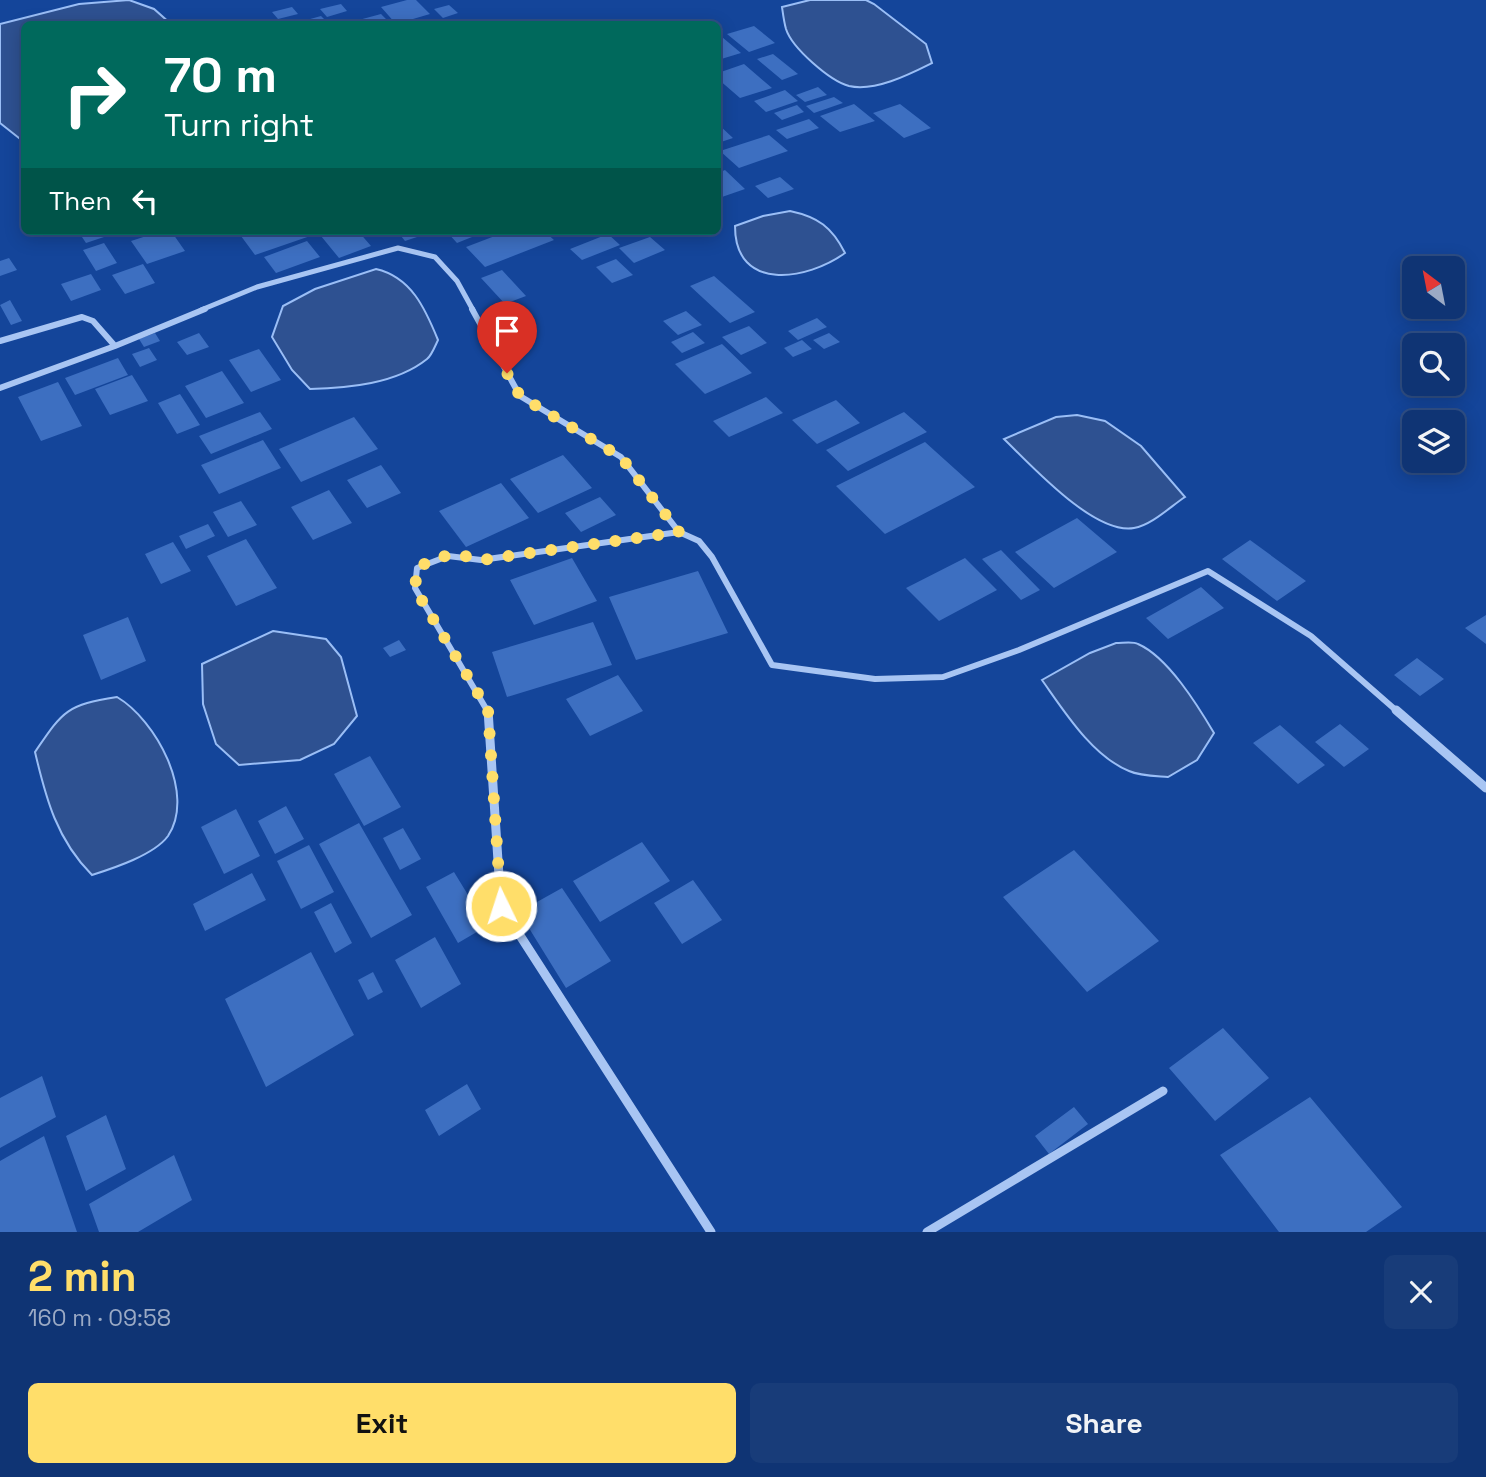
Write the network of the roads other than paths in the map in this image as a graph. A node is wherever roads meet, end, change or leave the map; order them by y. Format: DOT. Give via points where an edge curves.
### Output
graph roads {
  1 [pos="0,341"];
  2 [pos="115,346"];
  3 [pos="0,387"];
  4 [pos="679,532"];
  5 [pos="1486,788"];
  6 [pos="1163,1091"];
  7 [pos="711,1232"];
  8 [pos="927,1232"];
  1 -- 2 [label="street" via="82,317 93,321"];
  2 -- 3 [label="street"];
  2 -- 4 [label="street" via="257,287 351,260 398,248 435,257 457,281 520,396 621,457"];
  4 -- 5 [label="street" via="699,541 712,557 772,665 850,674 938,678 1038,643 1208,571 1311,636"];
  4 -- 7 [label="street" via="481,560 454,553 417,568 415,589 488,710 501,906"];
  6 -- 8 [label="street"];
}
